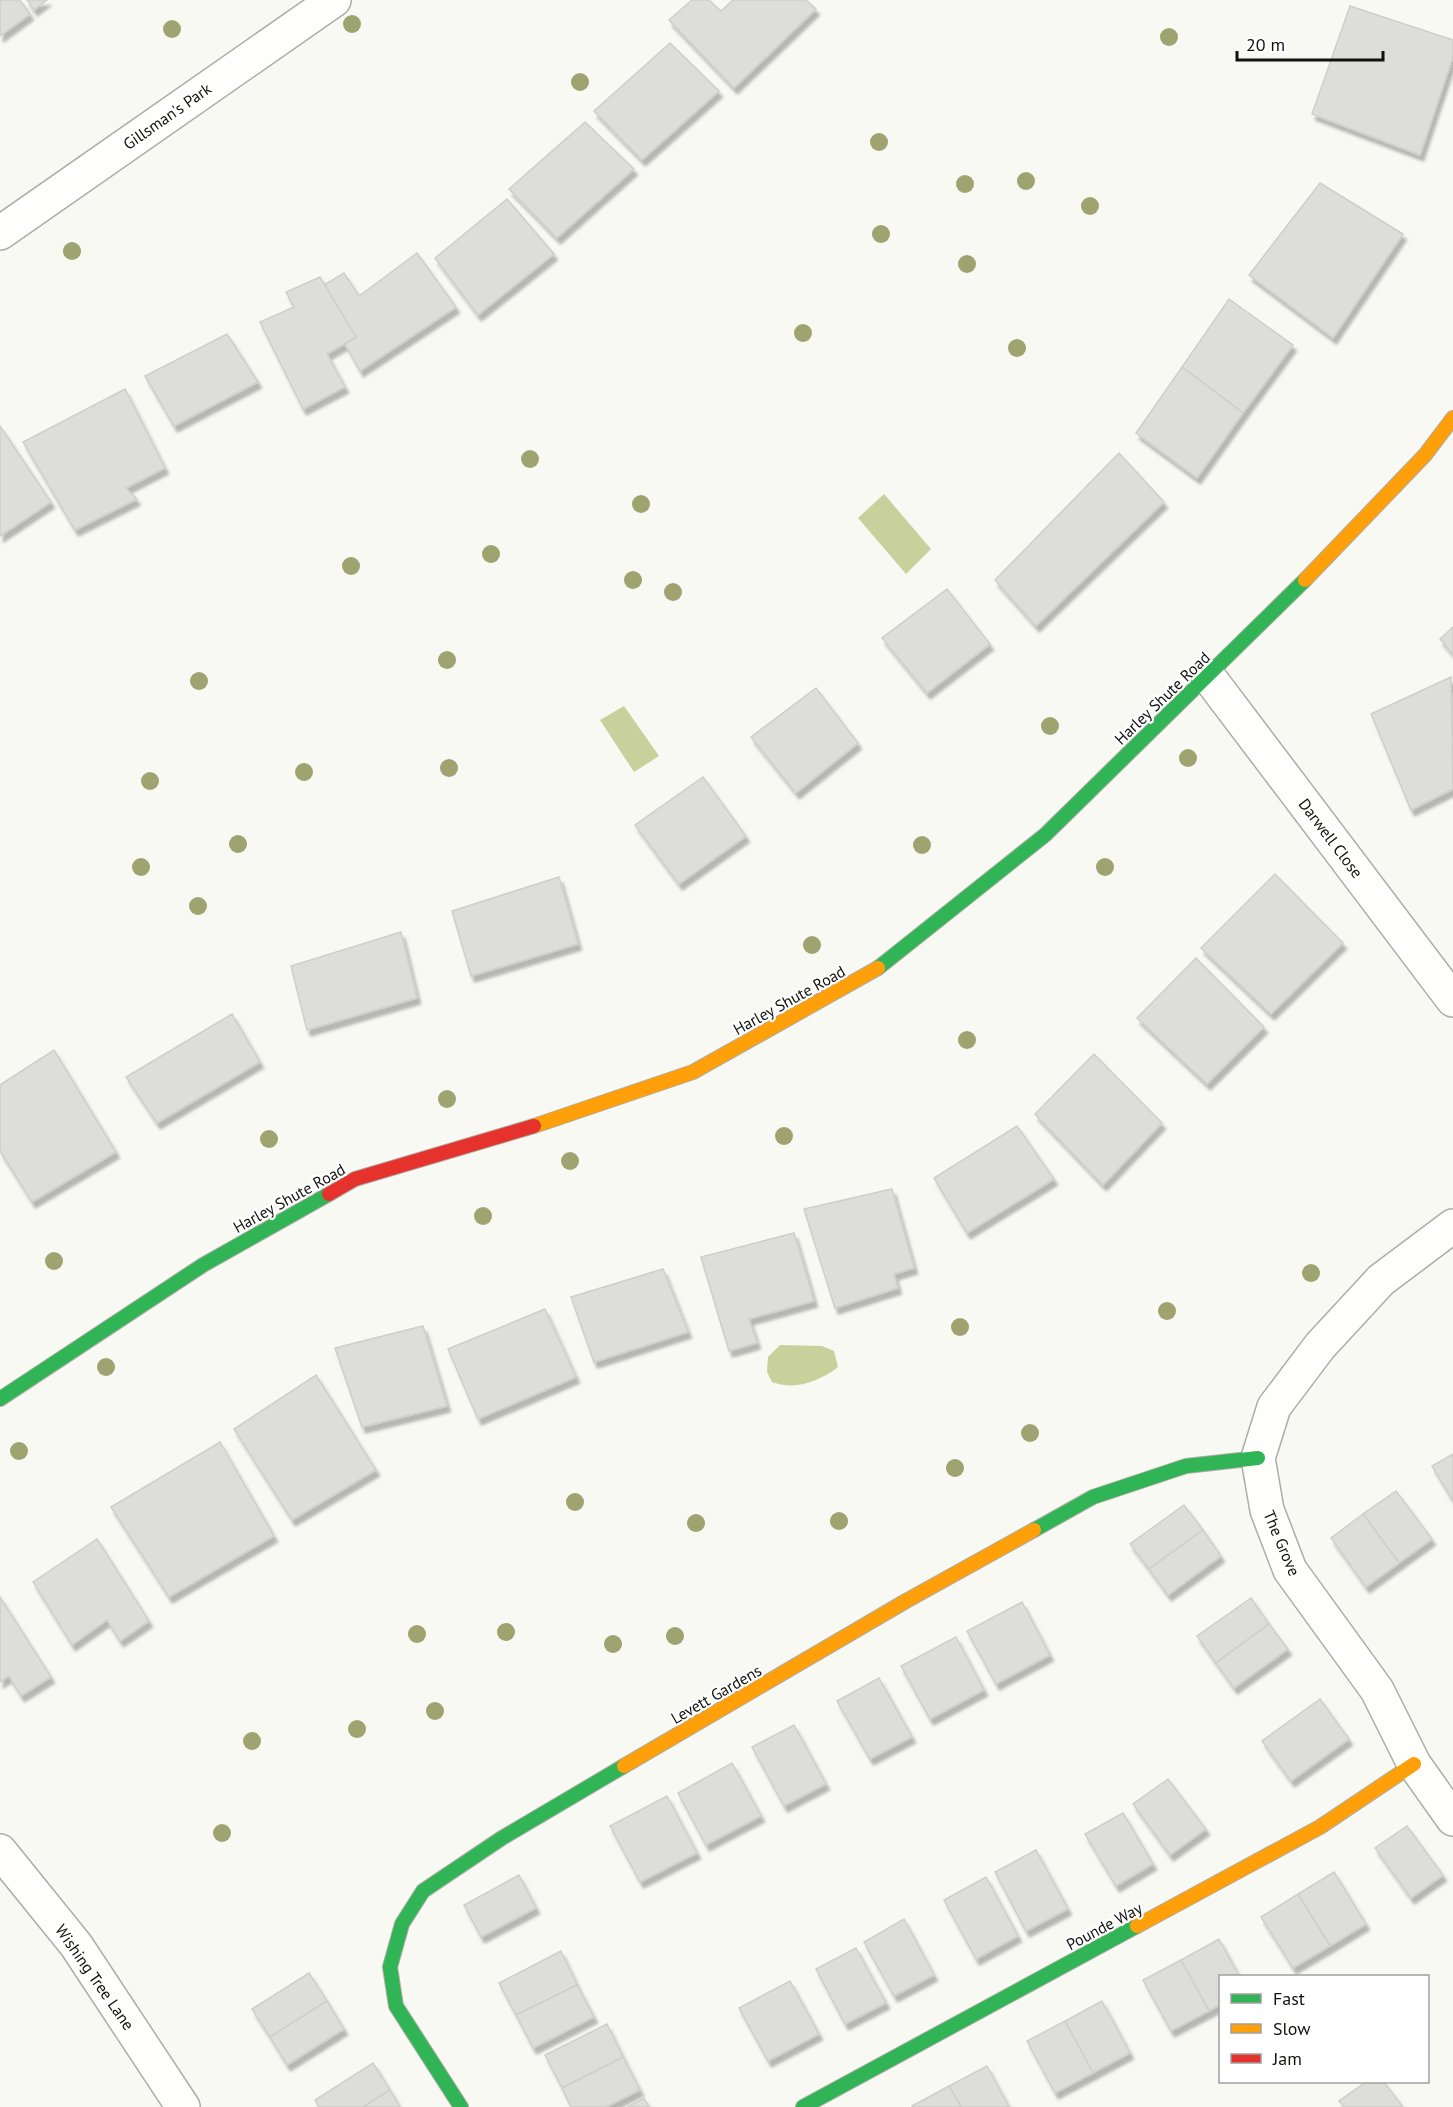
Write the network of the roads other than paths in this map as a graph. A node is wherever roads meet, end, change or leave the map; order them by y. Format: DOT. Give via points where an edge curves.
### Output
graph roads {
  1 [pos="334,0"];
  2 [pos="0,233"];
  3 [pos="1453,418"];
  4 [pos="1208,676"];
  5 [pos="1453,1000"];
  6 [pos="1453,1226"];
  7 [pos="0,1399"];
  8 [pos="1258,1458"];
  9 [pos="1414,1764"];
  10 [pos="1453,1819"];
  11 [pos="0,1851"];
  12 [pos="183,2107"];
  13 [pos="461,2107"];
  14 [pos="803,2107"];
  1 -- 2 [label="street, Gillsman's Park"];
  3 -- 4 [label="street, Harley Shute Road" via="1425,455 1340,546"];
  4 -- 5 [label="street, Darwell Close"];
  4 -- 7 [label="street, Harley Shute Road" via="1044,835 880,967 693,1072 528,1128 356,1179 202,1265"];
  6 -- 8 [label="street, The Grove" via="1381,1280 1320,1346 1274,1407"];
  8 -- 9 [label="street, The Grove" via="1267,1510 1290,1570 1377,1690"];
  8 -- 13 [label="street, Levett Gardens" via="1186,1466 1093,1497 906,1601 502,1838 423,1891 402,1924 390,1967 396,2006"];
  9 -- 10 [label="street, The Grove"];
  9 -- 14 [label="street, Pounde Way" via="1320,1827"];
  11 -- 12 [label="street, Wishing Tree Lane" via="76,1945"];
}
